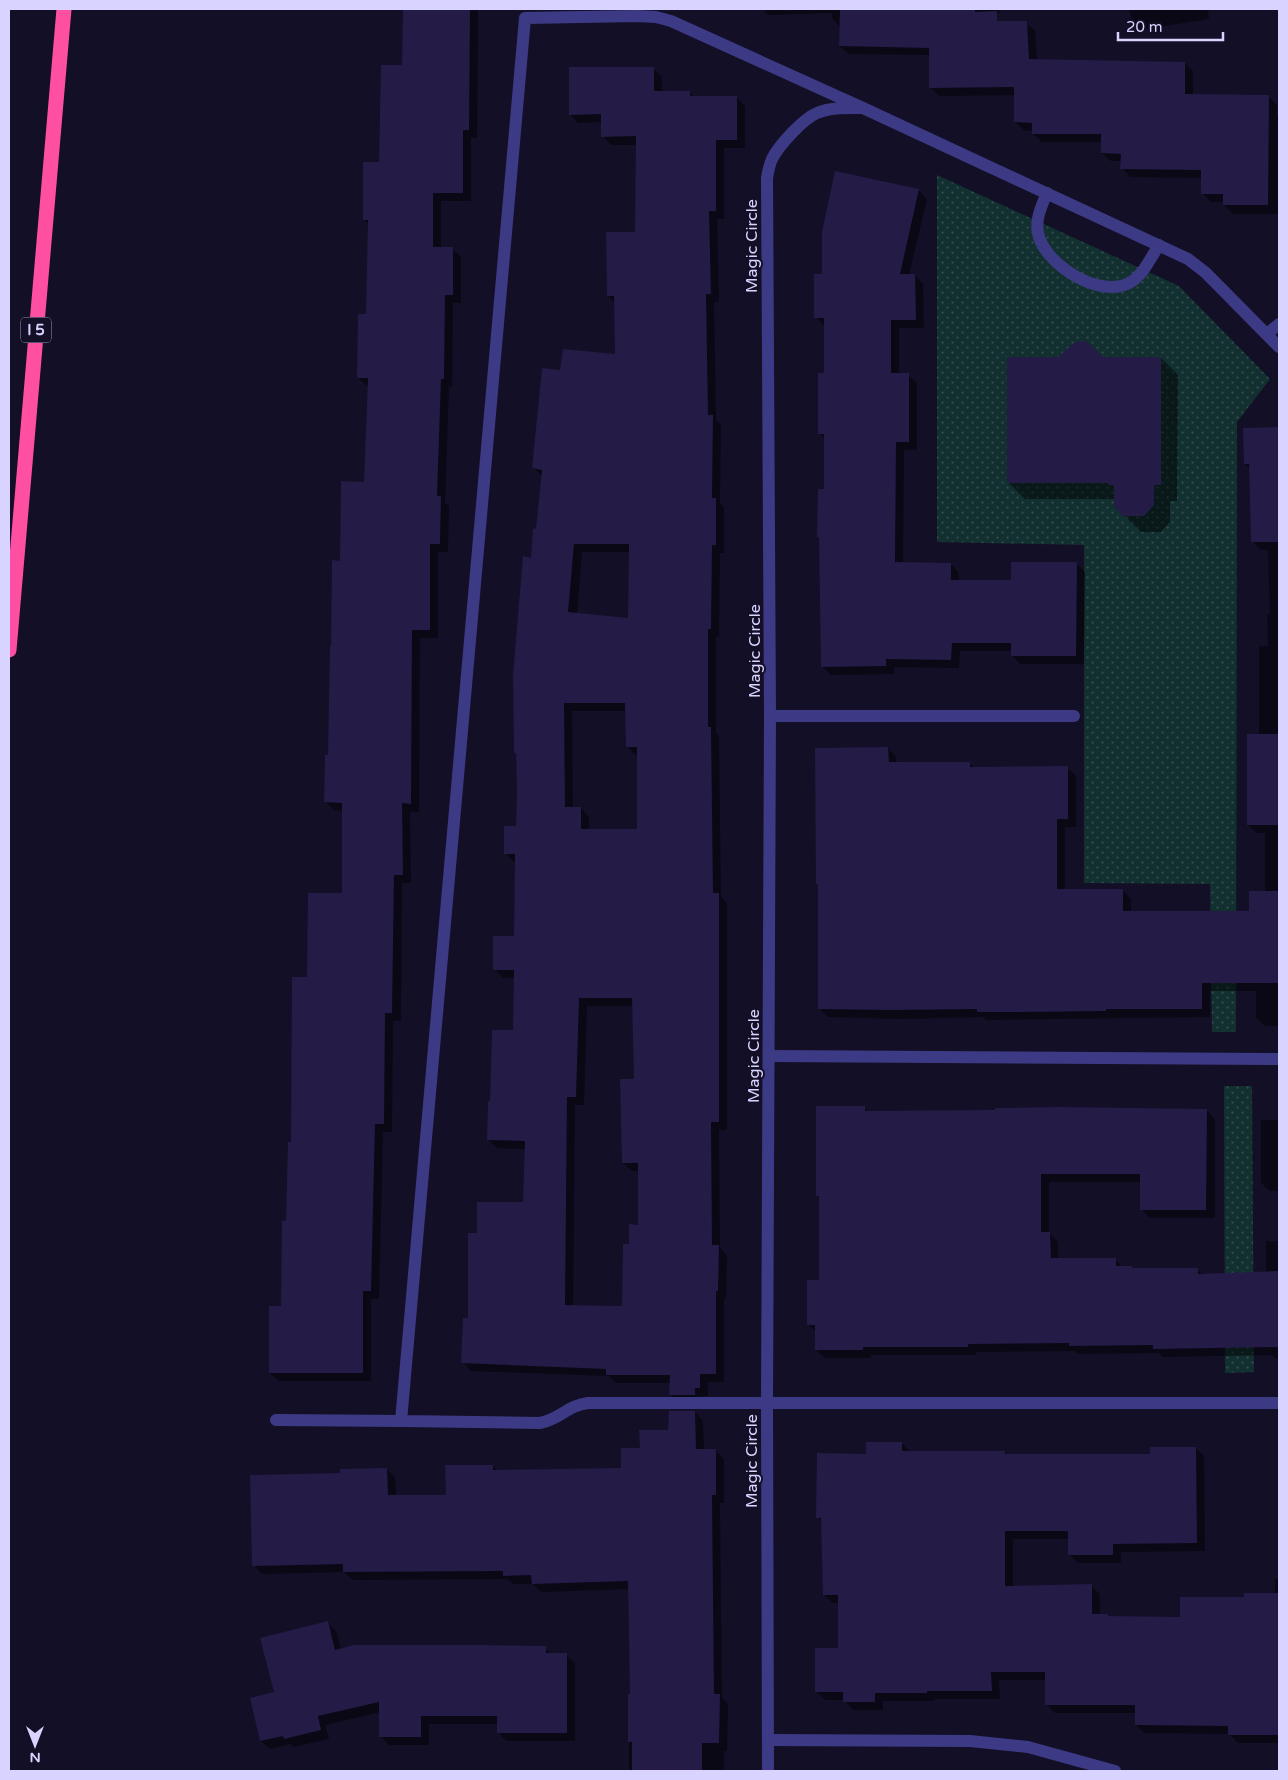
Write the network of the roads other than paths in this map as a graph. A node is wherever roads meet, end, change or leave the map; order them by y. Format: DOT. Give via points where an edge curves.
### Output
graph roads {
  1 [pos="64,9"];
  2 [pos="525,14"];
  3 [pos="863,108"];
  4 [pos="1047,193"];
  5 [pos="1159,244"];
  6 [pos="1279,324"];
  7 [pos="1267,334"];
  8 [pos="1279,347"];
  9 [pos="9,650"];
  10 [pos="770,716"];
  11 [pos="1074,716"];
  12 [pos="769,1056"];
  13 [pos="1279,1059"];
  14 [pos="1279,1403"];
  15 [pos="767,1404"];
  16 [pos="276,1420"];
  17 [pos="401,1421"];
  18 [pos="768,1740"];
  19 [pos="768,1771"];
  20 [pos="1115,1771"];
  1 -- 9 [label="highway, I 5"];
  2 -- 3 [label="street" via="664,19"];
  2 -- 17 [label="street"];
  3 -- 4 [label="street, Magic Circle"];
  3 -- 10 [label="street, Magic Circle" via="829,110 808,118 773,158 767,178"];
  4 -- 5 [label="street, Magic Circle"];
  4 -- 5 [label="street" via="1037,226 1043,246 1063,268 1089,283 1104,287 1130,283 1146,266"];
  5 -- 7 [label="street, Magic Circle" via="1202,270"];
  6 -- 7 [label="street"];
  7 -- 8 [label="street, Magic Circle"];
  10 -- 11 [label="street"];
  10 -- 12 [label="street, Magic Circle"];
  12 -- 13 [label="street"];
  12 -- 15 [label="street, Magic Circle"];
  14 -- 15 [label="street"];
  15 -- 17 [label="street" via="588,1403 576,1404 550,1421 540,1423"];
  15 -- 18 [label="street, Magic Circle"];
  16 -- 17 [label="street"];
  18 -- 19 [label="street, Magic Circle"];
  18 -- 20 [label="street" via="998,1743 1028,1747"];
}
